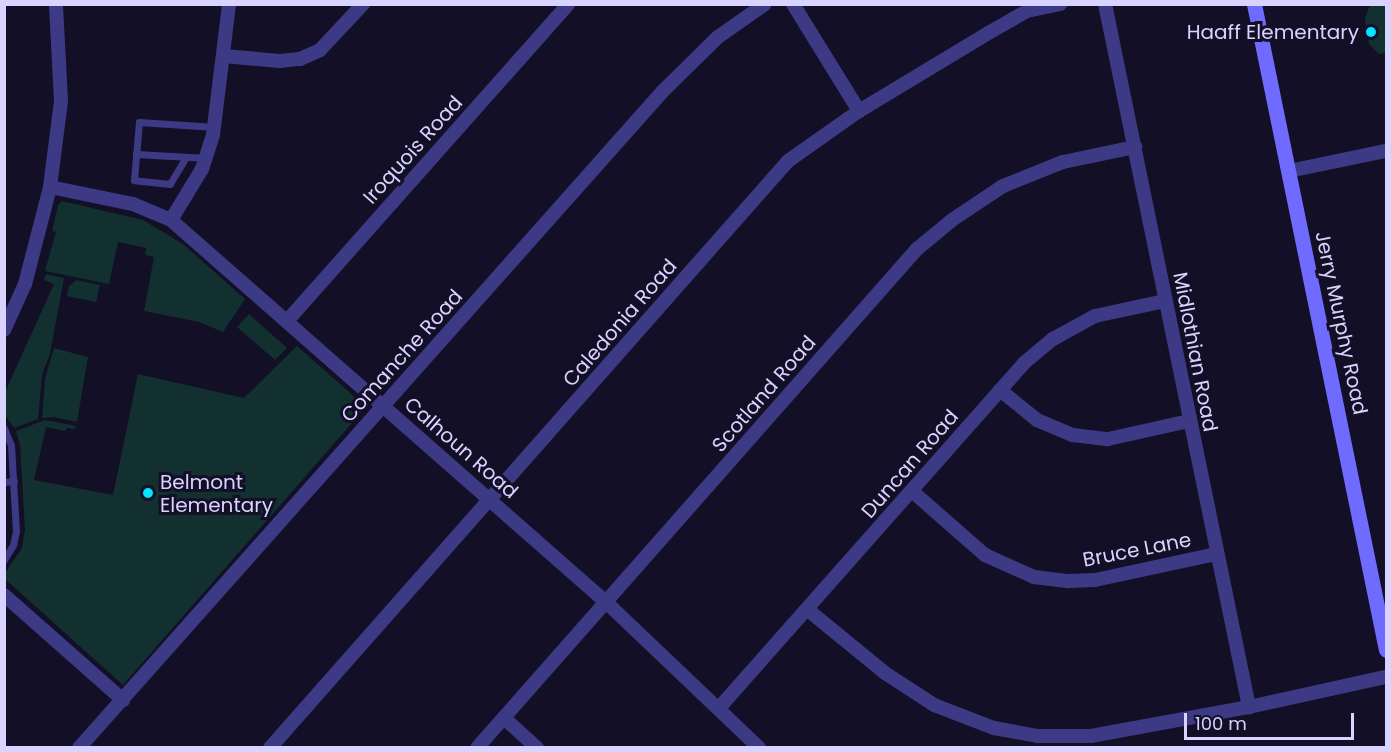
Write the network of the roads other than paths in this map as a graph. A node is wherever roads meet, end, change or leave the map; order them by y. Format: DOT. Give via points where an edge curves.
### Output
graph roads {
  1 [pos="56,4"];
  2 [pos="229,4"];
  3 [pos="363,4"];
  4 [pos="568,4"];
  5 [pos="765,4"];
  6 [pos="793,4"];
  7 [pos="1060,4"];
  8 [pos="1105,4"];
  9 [pos="1254,4"];
  10 [pos="224,56"];
  11 [pos="859,111"];
  12 [pos="214,127"];
  13 [pos="1135,147"];
  14 [pos="1386,151"];
  15 [pos="136,154"];
  16 [pos="186,157"];
  17 [pos="207,158"];
  18 [pos="1289,171"];
  19 [pos="50,187"];
  20 [pos="171,220"];
  21 [pos="1166,301"];
  22 [pos="287,321"];
  23 [pos="4,330"];
  24 [pos="1000,390"];
  25 [pos="384,406"];
  26 [pos="1189,422"];
  27 [pos="4,428"];
  28 [pos="14,481"];
  29 [pos="4,482"];
  30 [pos="913,492"];
  31 [pos="491,499"];
  32 [pos="1216,554"];
  33 [pos="4,560"];
  34 [pos="4,595"];
  35 [pos="607,603"];
  36 [pos="808,610"];
  37 [pos="1386,650"];
  38 [pos="1386,677"];
  39 [pos="123,700"];
  40 [pos="1249,707"];
  41 [pos="719,708"];
  42 [pos="504,718"];
  43 [pos="79,747"];
  44 [pos="270,747"];
  45 [pos="477,747"];
  46 [pos="537,747"];
  47 [pos="759,747"];
  1 -- 19 [label="street" via="61,101"];
  2 -- 10 [label="street"];
  3 -- 10 [label="street" via="327,43 300,58 280,61"];
  4 -- 22 [label="street, Iroquois Road"];
  5 -- 25 [label="street, Comanche Road" via="718,38 662,92"];
  6 -- 11 [label="street"];
  7 -- 11 [label="street, Caledonia Road" via="1027,10"];
  8 -- 13 [label="street, Midlothian Road"];
  9 -- 18 [label="street, Jerry Murphy Road"];
  10 -- 12 [label="street"];
  11 -- 31 [label="street, Caledonia Road" via="788,161"];
  12 -- 15 [label="lane" via="139,122"];
  12 -- 17 [label="street"];
  13 -- 21 [label="street, Midlothian Road"];
  13 -- 35 [label="street, Scotland Road" via="1063,162 1003,186 917,249"];
  14 -- 18 [label="street"];
  15 -- 16 [label="lane"];
  15 -- 16 [label="lane" via="134,180 170,184"];
  16 -- 17 [label="lane"];
  17 -- 20 [label="street"];
  18 -- 37 [label="street, Jerry Murphy Road"];
  19 -- 20 [label="street, Calhoun Road" via="133,204"];
  19 -- 23 [label="street" via="25,284"];
  20 -- 22 [label="street, Calhoun Road"];
  21 -- 24 [label="street, Duncan Road" via="1095,316 1078,325 1024,363"];
  21 -- 26 [label="street, Midlothian Road"];
  22 -- 25 [label="street, Calhoun Road"];
  24 -- 26 [label="street" via="1037,420 1073,435 1108,439"];
  24 -- 30 [label="street, Duncan Road"];
  25 -- 31 [label="street, Calhoun Road"];
  25 -- 39 [label="street, Comanche Road"];
  26 -- 32 [label="street, Midlothian Road"];
  27 -- 28 [label="lane" via="11,445"];
  28 -- 29 [label="lane"];
  28 -- 33 [label="lane" via="16,531"];
  30 -- 32 [label="street, Bruce Lane" via="985,555 1034,577 1095,580"];
  30 -- 36 [label="street, Duncan Road"];
  31 -- 35 [label="street, Calhoun Road"];
  31 -- 44 [label="street, Caledonia Road"];
  32 -- 40 [label="street, Midlothian Road"];
  34 -- 39 [label="street"];
  35 -- 41 [label="street, Calhoun Road"];
  35 -- 42 [label="street, Scotland Road"];
  36 -- 40 [label="street" via="885,674 934,705 994,728 1038,736 1090,736"];
  36 -- 41 [label="street, Duncan Road"];
  38 -- 40 [label="street"];
  39 -- 43 [label="street, Comanche Road"];
  41 -- 47 [label="street, Calhoun Road"];
  42 -- 45 [label="street, Scotland Road"];
  42 -- 46 [label="street"];
}
